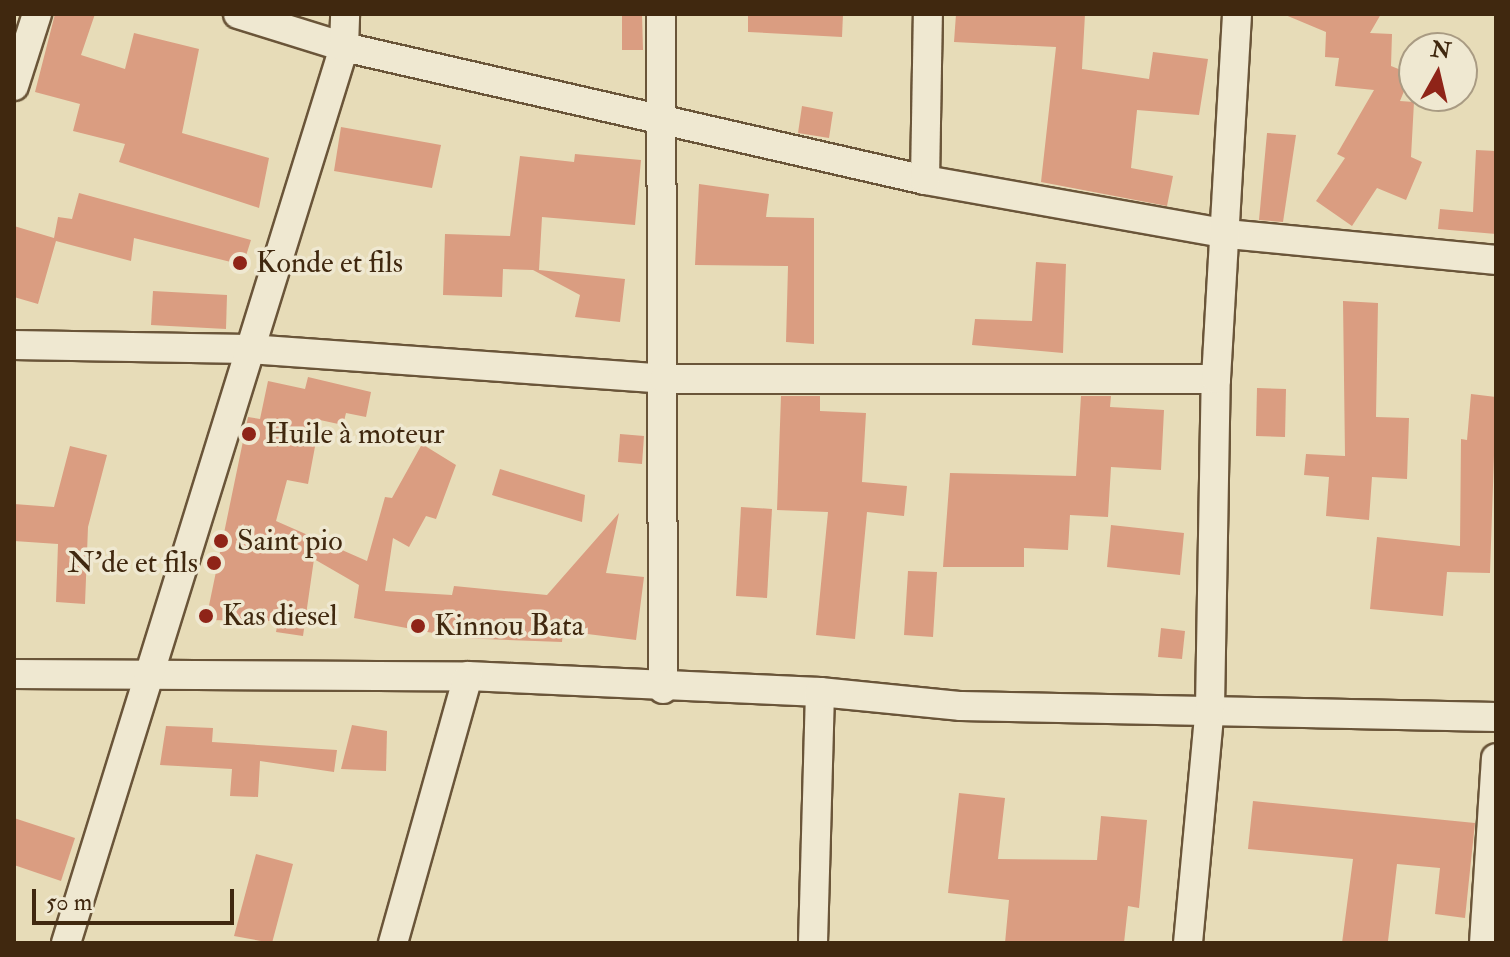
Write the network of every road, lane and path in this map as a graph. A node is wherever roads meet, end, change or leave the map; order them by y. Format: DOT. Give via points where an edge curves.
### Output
graph roads {
  1 [pos="37,14"];
  2 [pos="238,14"];
  3 [pos="345,14"];
  4 [pos="661,14"];
  5 [pos="928,14"];
  6 [pos="1237,14"];
  7 [pos="344,47"];
  8 [pos="14,86"];
  9 [pos="664,118"];
  10 [pos="925,180"];
  11 [pos="1227,234"];
  12 [pos="1496,260"];
  13 [pos="14,345"];
  14 [pos="249,349"];
  15 [pos="664,379"];
  16 [pos="1216,379"];
  17 [pos="14,674"];
  18 [pos="149,675"];
  19 [pos="468,676"];
  20 [pos="663,689"];
  21 [pos="820,692"];
  22 [pos="1210,708"];
  23 [pos="1496,717"];
  24 [pos="1496,758"];
  25 [pos="66,943"];
  26 [pos="393,943"];
  27 [pos="813,943"];
  28 [pos="1188,943"];
  29 [pos="1484,943"];
  1 -- 8 [label="street"];
  2 -- 7 [label="street"];
  3 -- 7 [label="street"];
  4 -- 9 [label="street"];
  5 -- 10 [label="street"];
  6 -- 11 [label="street"];
  7 -- 9 [label="street"];
  7 -- 14 [label="street"];
  9 -- 10 [label="street"];
  9 -- 15 [label="street"];
  10 -- 11 [label="street"];
  11 -- 12 [label="street"];
  11 -- 16 [label="street"];
  13 -- 14 [label="street"];
  14 -- 15 [label="street"];
  14 -- 18 [label="street"];
  15 -- 16 [label="street"];
  15 -- 20 [label="street"];
  16 -- 22 [label="street"];
  17 -- 18 [label="street"];
  18 -- 19 [label="street"];
  18 -- 25 [label="street"];
  19 -- 20 [label="street"];
  19 -- 26 [label="street"];
  20 -- 21 [label="street"];
  21 -- 22 [label="street" via="961,706"];
  21 -- 27 [label="street"];
  22 -- 23 [label="street"];
  22 -- 28 [label="street"];
  24 -- 29 [label="street"];
}
